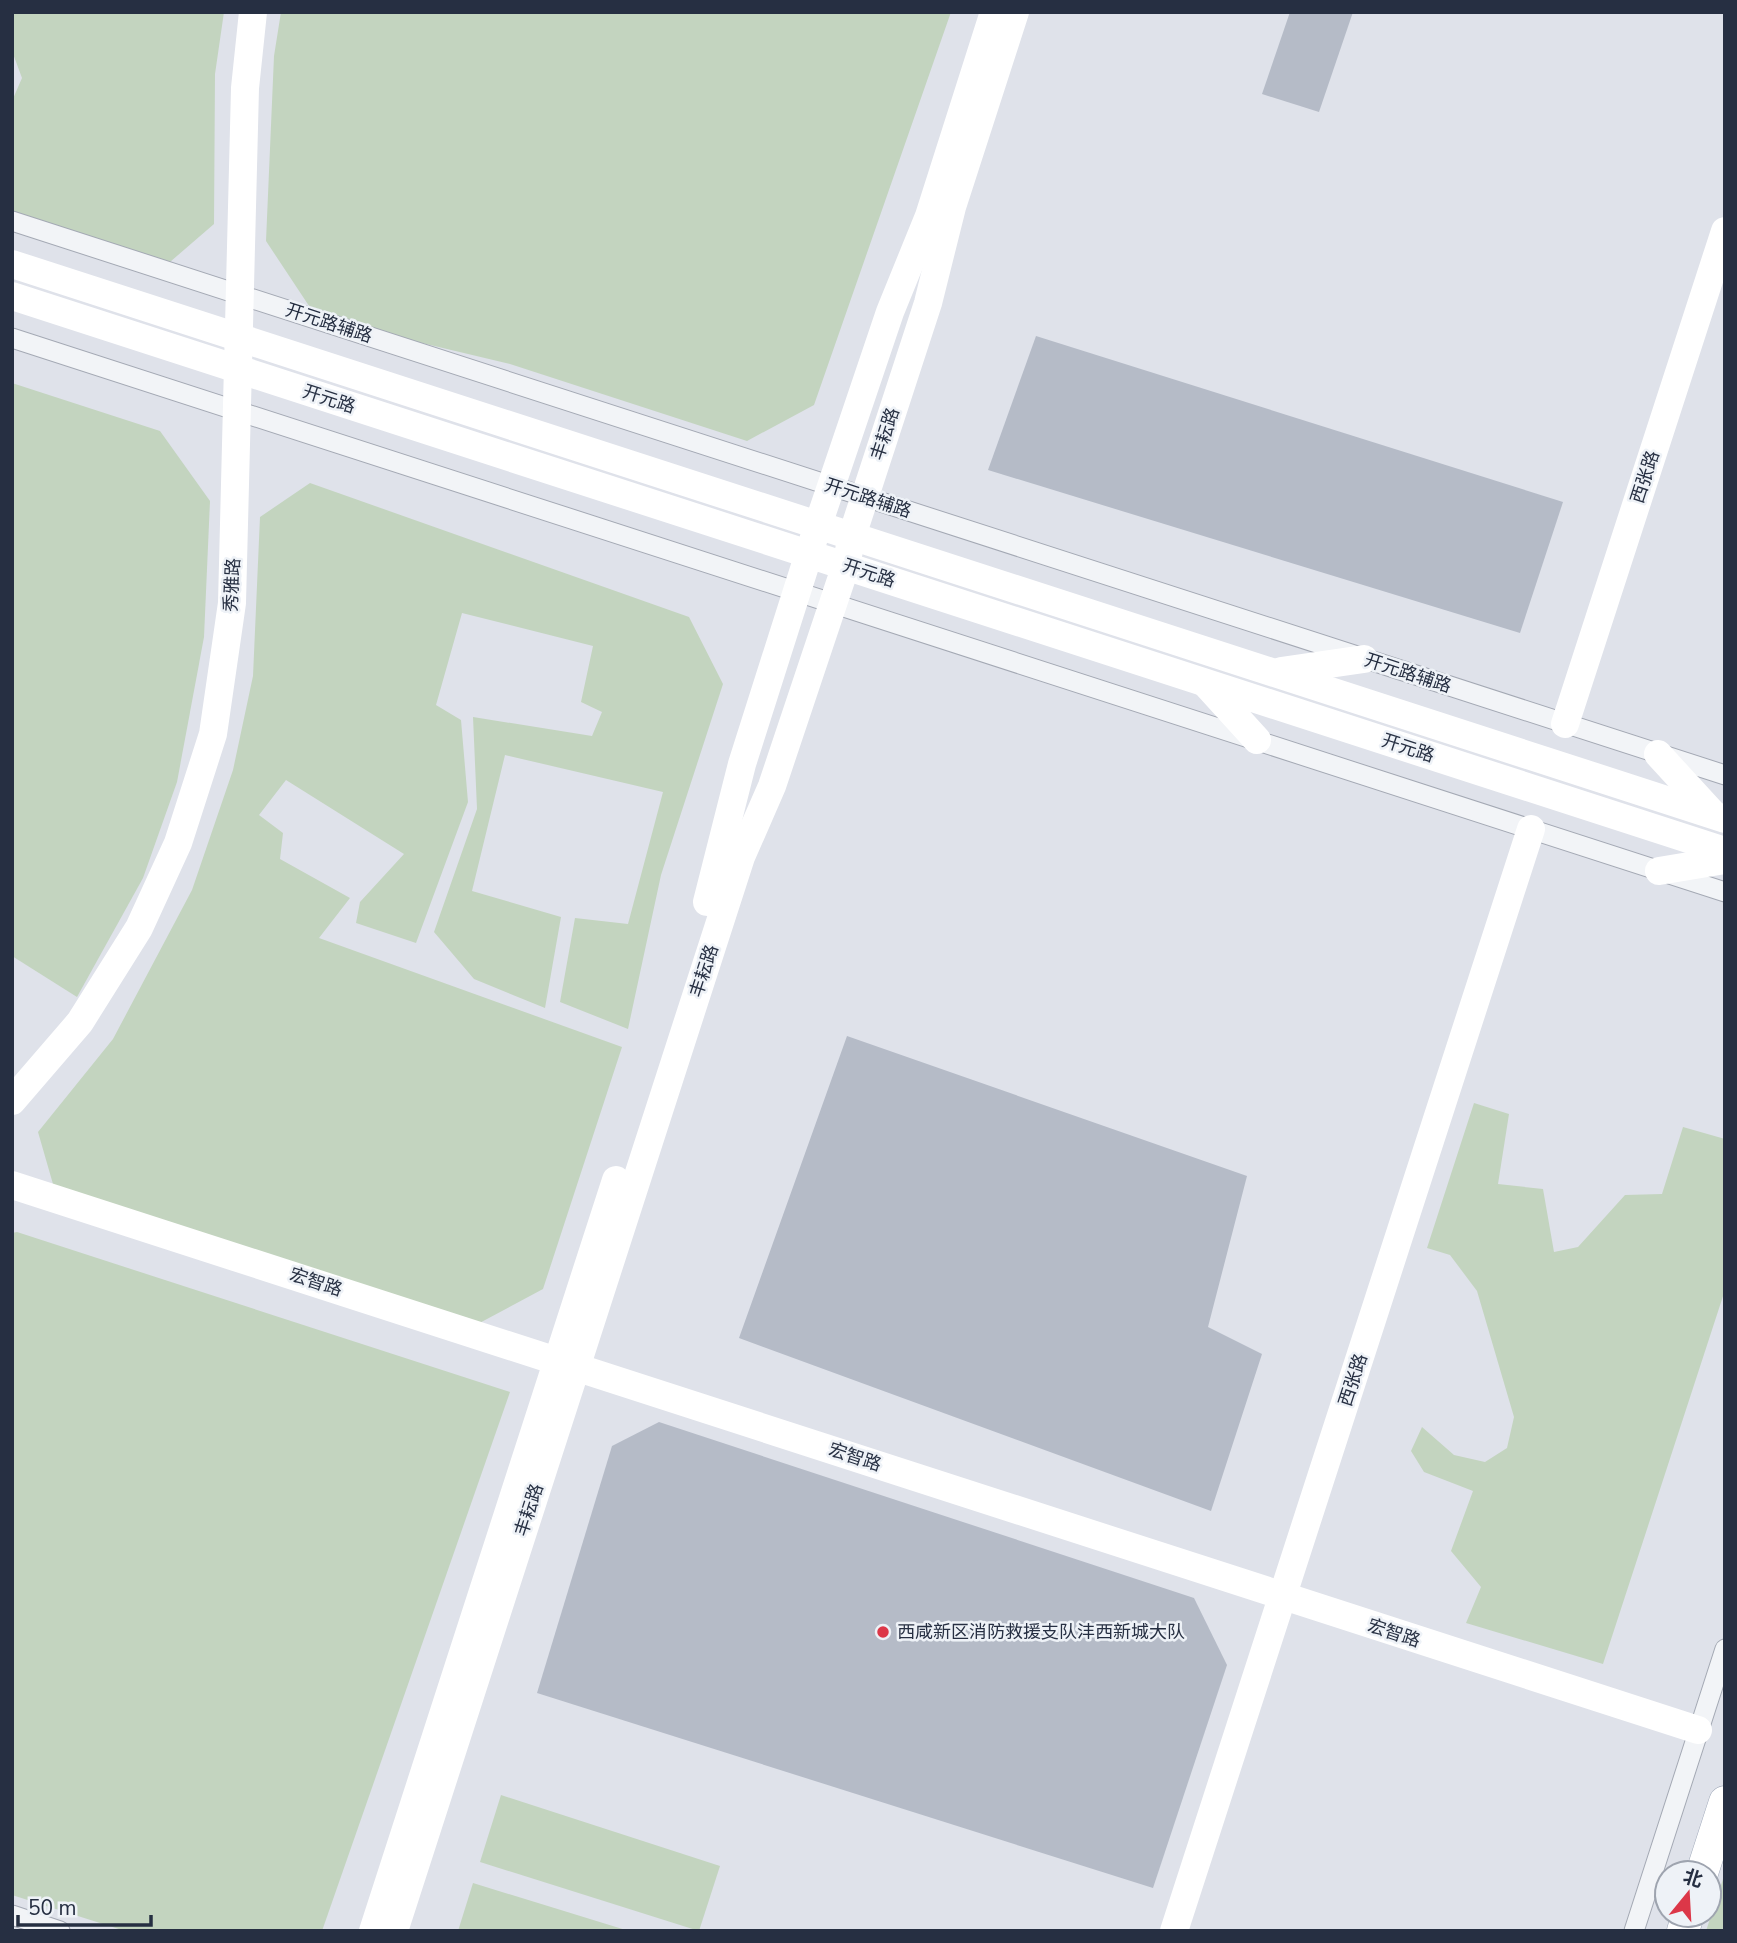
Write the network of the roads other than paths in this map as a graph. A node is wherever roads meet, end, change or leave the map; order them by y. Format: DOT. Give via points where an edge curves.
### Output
graph roads {
  1 [pos="253,12"];
  2 [pos="994,12"];
  3 [pos="1015,12"];
  4 [pos="12,221"];
  5 [pos="1725,230"];
  6 [pos="12,264"];
  7 [pos="241,294"];
  8 [pos="12,296"];
  9 [pos="12,338"];
  10 [pos="240,338"];
  11 [pos="239,370"];
  12 [pos="238,413"];
  13 [pos="832,486"];
  14 [pos="865,497"];
  15 [pos="818,525"];
  16 [pos="852,536"];
  17 [pos="811,555"];
  18 [pos="846,565"];
  19 [pos="799,591"];
  20 [pos="834,603"];
  21 [pos="1364,659"];
  22 [pos="1273,673"];
  23 [pos="1204,682"];
  24 [pos="1565,724"];
  25 [pos="1257,740"];
  26 [pos="1658,754"];
  27 [pos="1725,775"];
  28 [pos="1720,817"];
  29 [pos="1531,829"];
  30 [pos="1725,851"];
  31 [pos="1725,860"];
  32 [pos="1659,871"];
  33 [pos="1725,892"];
  34 [pos="12,1101"];
  35 [pos="12,1185"];
  36 [pos="566,1362"];
  37 [pos="1282,1597"];
  38 [pos="1725,1648"];
  39 [pos="1698,1730"];
  40 [pos="1725,1802"];
  41 [pos="1707,1859"];
  42 [pos="12,1916"];
  43 [pos="60,1931"];
  44 [pos="373,1931"];
  45 [pos="394,1931"];
  46 [pos="1174,1931"];
  47 [pos="1633,1931"];
  1 -- 7 [label="street, 秀雅路" via="245,88"];
  2 -- 13 [label="street, 丰耘路" via="929,216 890,312"];
  3 -- 14 [label="street, 丰耘路"];
  4 -- 7 [label="street, 开元路辅路"];
  5 -- 24 [label="street, 西张路"];
  6 -- 10 [label="street, 开元路"];
  7 -- 10 [label="street, 秀雅路"];
  7 -- 13 [label="street, 开元路辅路"];
  8 -- 11 [label="street, 开元路"];
  9 -- 12 [label="street"];
  10 -- 11 [label="street, 秀雅路"];
  10 -- 15 [label="street, 开元路"];
  11 -- 12 [label="street, 秀雅路"];
  11 -- 17 [label="street, 开元路"];
  12 -- 19 [label="street"];
  12 -- 34 [label="street, 秀雅路" via="232,603 212,734 195,792 159,889 107,981 80,1022"];
  13 -- 14 [label="street, 开元路辅路"];
  13 -- 15 [label="street, 丰耘路"];
  14 -- 16 [label="street, 丰耘路"];
  14 -- 21 [label="street, 开元路辅路"];
  15 -- 16 [label="street, 开元路"];
  15 -- 17 [label="street, 丰耘路"];
  16 -- 18 [label="street, 丰耘路"];
  16 -- 22 [label="street, 开元路"];
  17 -- 18 [label="street, 开元路"];
  17 -- 19 [label="street, 丰耘路"];
  18 -- 20 [label="street, 丰耘路"];
  18 -- 23 [label="street, 开元路"];
  19 -- 20 [label="street"];
  19 -- 36 [label="street, 丰耘路" via="742,764 713,882"];
  20 -- 25 [label="street"];
  20 -- 36 [label="street, 丰耘路"];
  21 -- 22 [label="street"];
  21 -- 24 [label="street, 开元路辅路"];
  22 -- 28 [label="street, 开元路"];
  23 -- 25 [label="street"];
  23 -- 30 [label="street, 开元路"];
  24 -- 26 [label="street, 开元路辅路"];
  25 -- 29 [label="street"];
  26 -- 27 [label="street, 开元路辅路"];
  26 -- 28 [label="street"];
  29 -- 32 [label="street"];
  29 -- 37 [label="street, 西张路"];
  31 -- 32 [label="street"];
  32 -- 33 [label="street"];
  35 -- 36 [label="street, 宏智路"];
  36 -- 37 [label="street, 宏智路"];
  36 -- 44 [label="street, 丰耘路"];
  36 -- 45 [label="street, 丰耘路"];
  37 -- 39 [label="street, 宏智路"];
  37 -- 46 [label="street, 西张路"];
  38 -- 39 [label="street"];
  39 -- 47 [label="street"];
  40 -- 41 [label="main road"];
  42 -- 43 [label="street"];
}
